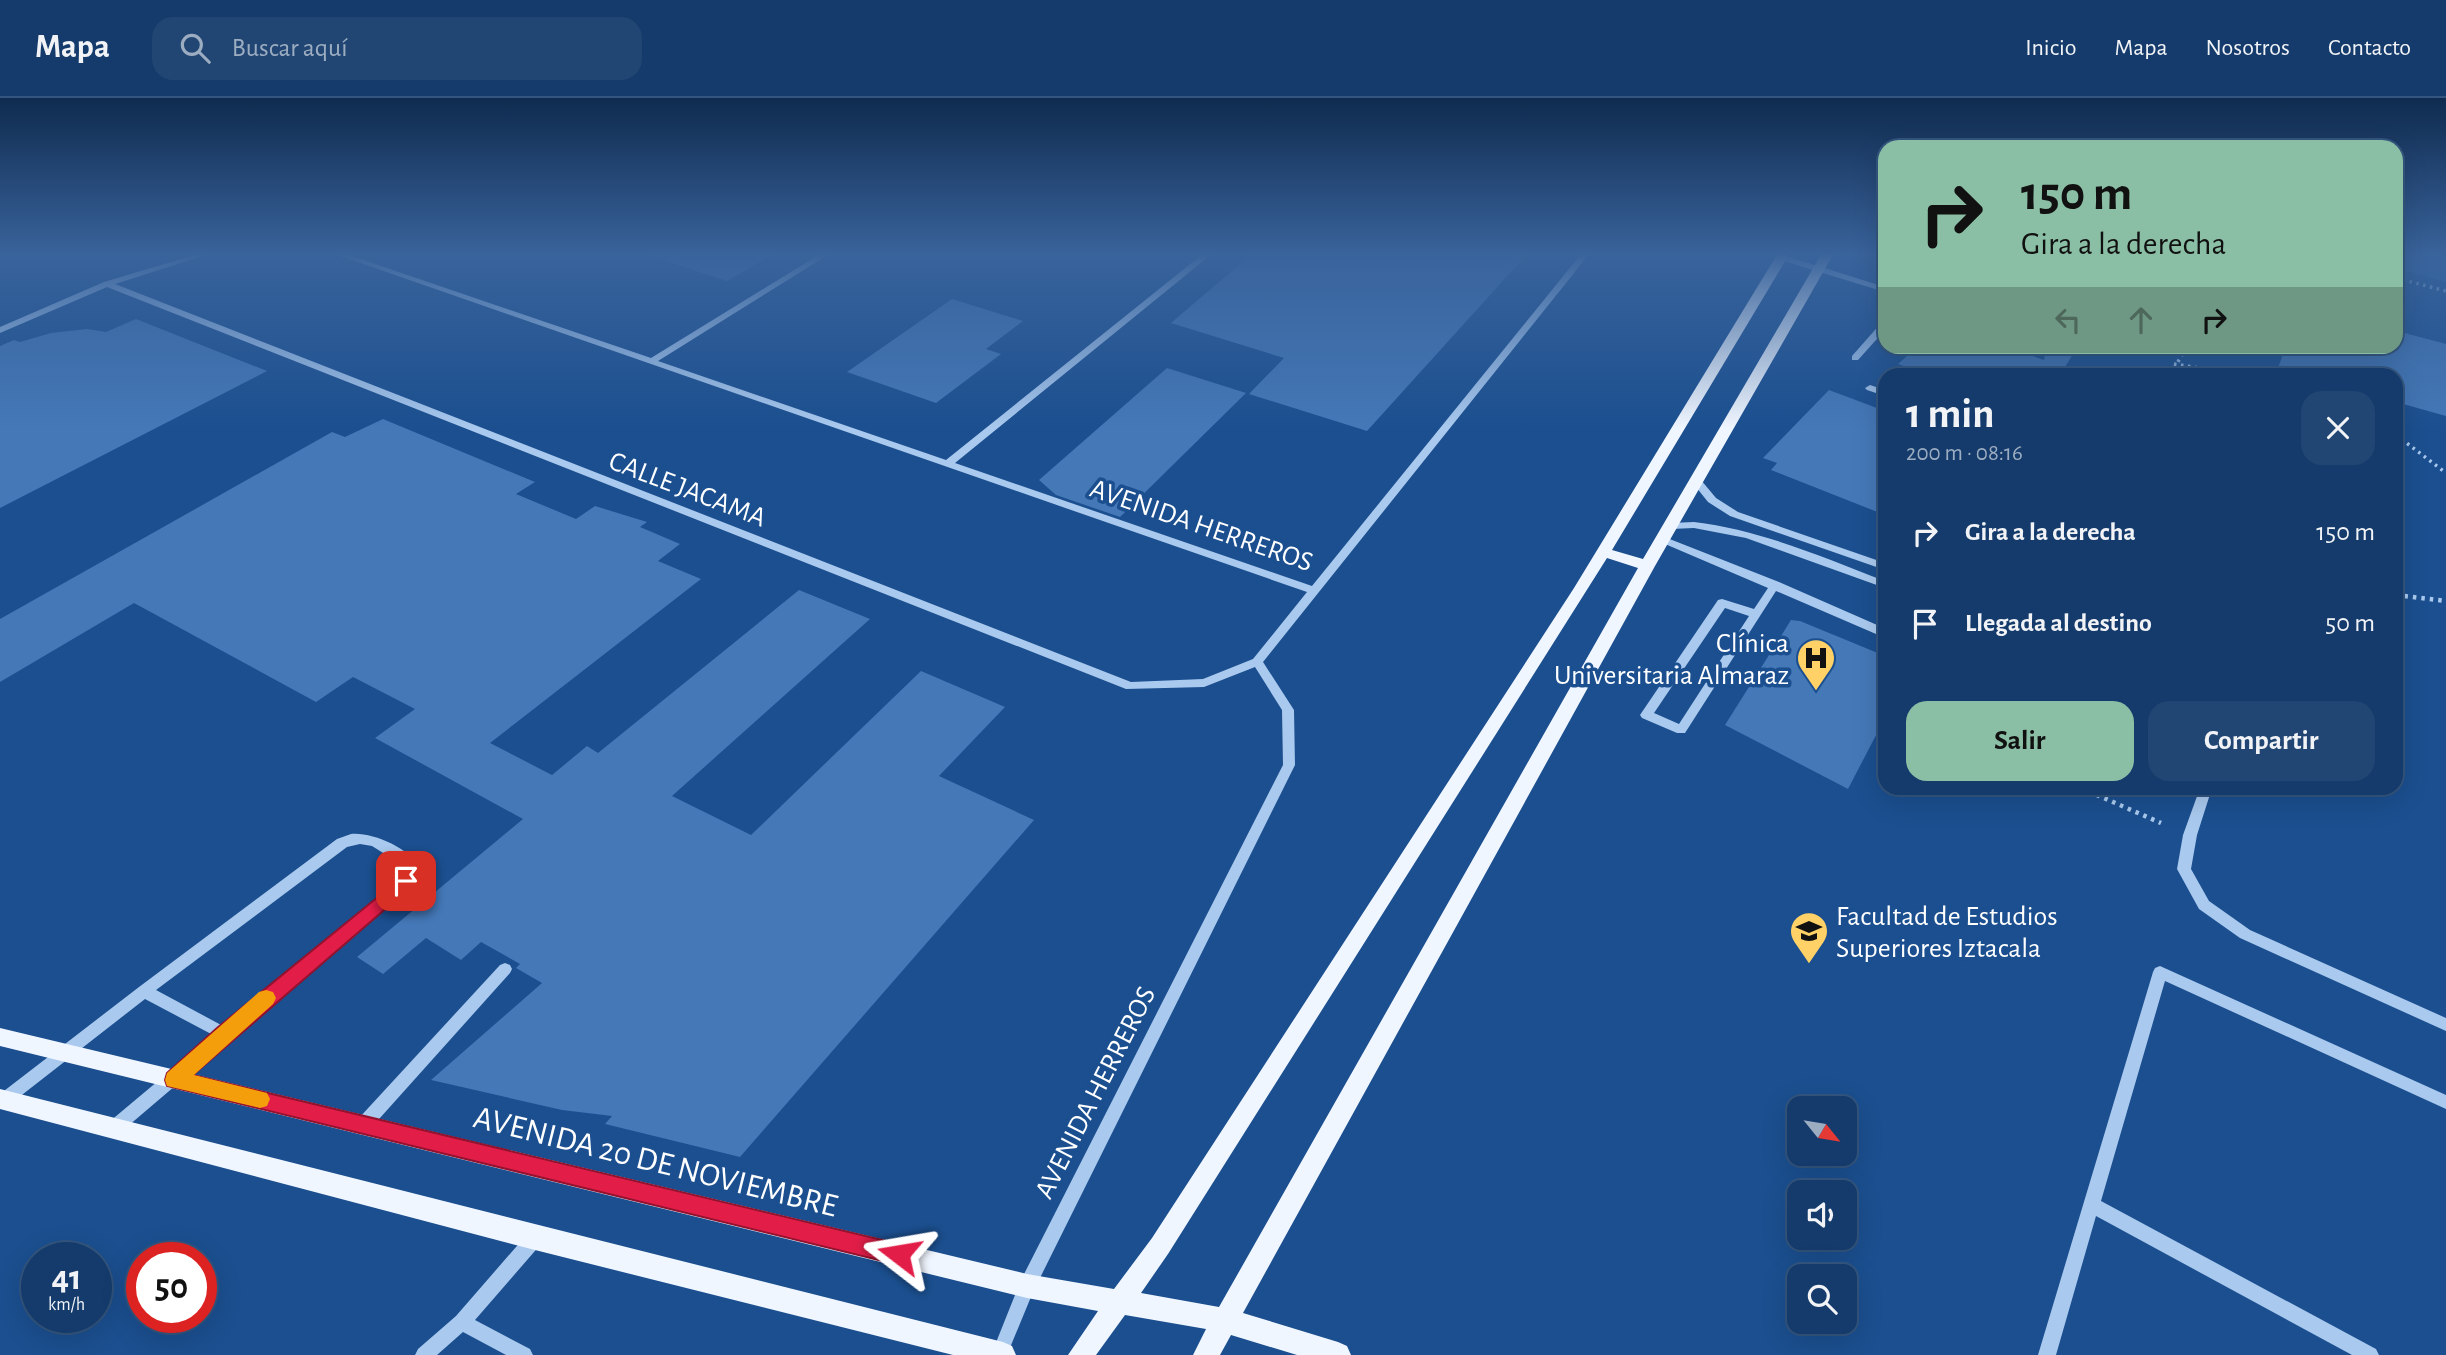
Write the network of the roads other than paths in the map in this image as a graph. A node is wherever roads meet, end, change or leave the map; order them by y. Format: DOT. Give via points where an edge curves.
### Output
graph roads {
  1 [pos="43,312"];
  2 [pos="177,312"];
  3 [pos="510,312"];
  4 [pos="732,312"];
  5 [pos="1136,312"];
  6 [pos="1539,312"];
  7 [pos="1748,312"];
  8 [pos="1794,312"];
  9 [pos="0,330"];
  10 [pos="1878,332"];
  11 [pos="1855,358"];
  12 [pos="654,360"];
  13 [pos="1870,388"];
  14 [pos="1878,391"];
  15 [pos="949,463"];
  16 [pos="1697,482"];
  17 [pos="1774,528"];
  18 [pos="1666,532"];
  19 [pos="1767,543"];
  20 [pos="1604,552"];
  21 [pos="1878,565"];
  22 [pos="1647,566"];
  23 [pos="1878,583"];
  24 [pos="1775,585"];
  25 [pos="1316,591"];
  26 [pos="1756,614"];
  27 [pos="1878,630"];
  28 [pos="1257,662"];
  29 [pos="2204,795"];
  30 [pos="505,969"];
  31 [pos="144,991"];
  32 [pos="2446,1025"];
  33 [pos="224,1034"];
  34 [pos="0,1037"];
  35 [pos="65,1053"];
  36 [pos="174,1080"];
  37 [pos="2,1100"];
  38 [pos="2446,1102"];
  39 [pos="365,1123"];
  40 [pos="115,1127"];
  41 [pos="2092,1205"];
  42 [pos="535,1238"];
  43 [pos="1027,1286"];
  44 [pos="1116,1302"];
  45 [pos="1224,1320"];
  46 [pos="462,1322"];
  47 [pos="1001,1354"];
  48 [pos="424,1355"];
  49 [pos="524,1355"];
  50 [pos="1081,1355"];
  51 [pos="1206,1355"];
  52 [pos="1338,1355"];
  53 [pos="2047,1355"];
  54 [pos="2370,1355"];
  1 -- 9 [label="street"];
  2 -- 28 [label="street, CALLE JACAMA" via="1130,686 1204,683"];
  3 -- 12 [label="street, AVENIDA HERREROS"];
  4 -- 12 [label="street"];
  5 -- 15 [label="street"];
  6 -- 25 [label="street"];
  7 -- 20 [label="main road"];
  8 -- 16 [label="main road"];
  10 -- 11 [label="lane"];
  12 -- 15 [label="street, AVENIDA HERREROS"];
  13 -- 14 [label="street"];
  15 -- 25 [label="street, AVENIDA HERREROS"];
  16 -- 17 [label="street" via="1722,507"];
  16 -- 18 [label="main road"];
  17 -- 19 [label="street"];
  17 -- 21 [label="street"];
  18 -- 19 [label="street" via="1712,524"];
  18 -- 22 [label="main road"];
  18 -- 24 [label="street"];
  19 -- 23 [label="street"];
  20 -- 22 [label="main road"];
  20 -- 44 [label="main road" via="1160,1246"];
  22 -- 45 [label="main road"];
  24 -- 26 [label="street"];
  24 -- 27 [label="street"];
  25 -- 28 [label="street, AVENIDA HERREROS"];
  26 -- 26 [label="street" via="1681,730 1646,715 1722,603"];
  28 -- 43 [label="street, AVENIDA HERREROS" via="1288,710 1289,765"];
  29 -- 32 [label="street" via="2183,869 2204,905 2245,934"];
  30 -- 39 [label="street"];
  31 -- 33 [label="street"];
  31 -- 33 [label="street" via="351,838 369,838 409,862 413,867 406,881"];
  31 -- 35 [label="street"];
  33 -- 36 [label="street"];
  34 -- 35 [label="main road, AVENIDA 20 DE NOVIEMBRE"];
  35 -- 36 [label="main road, AVENIDA 20 DE NOVIEMBRE"];
  35 -- 37 [label="street"];
  36 -- 39 [label="main road, AVENIDA 20 DE NOVIEMBRE"];
  36 -- 40 [label="street"];
  37 -- 40 [label="main road"];
  38 -- 41 [label="street" via="2160,972"];
  39 -- 43 [label="main road, AVENIDA 20 DE NOVIEMBRE"];
  40 -- 42 [label="main road"];
  41 -- 53 [label="street"];
  41 -- 54 [label="street"];
  42 -- 46 [label="street"];
  42 -- 47 [label="main road"];
  43 -- 44 [label="main road, AVENIDA 20 DE NOVIEMBRE"];
  43 -- 47 [label="street, AVENIDA HERREROS"];
  44 -- 45 [label="main road, AVENIDA 20 DE NOVIEMBRE"];
  44 -- 50 [label="main road"];
  45 -- 51 [label="main road"];
  45 -- 52 [label="main road, AVENIDA 20 DE NOVIEMBRE"];
  46 -- 48 [label="street"];
  46 -- 49 [label="street"];
}
